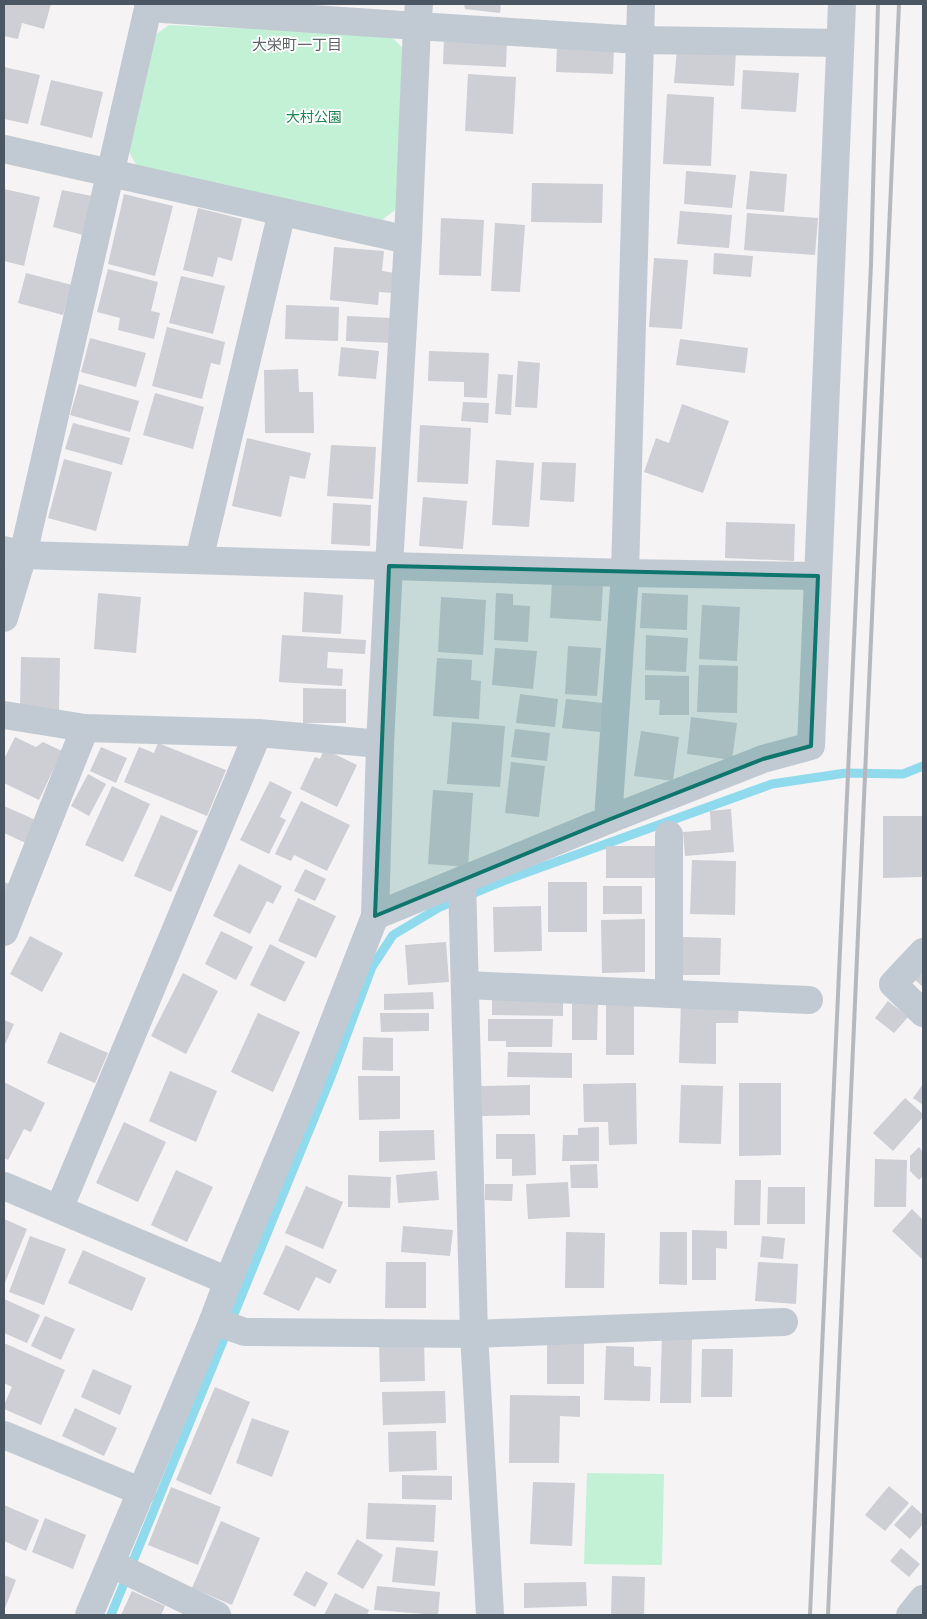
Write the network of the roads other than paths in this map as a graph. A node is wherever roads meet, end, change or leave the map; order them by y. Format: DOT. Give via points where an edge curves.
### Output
graph roads {
  1 [pos="641,4"];
  2 [pos="842,4"];
  3 [pos="149,6"];
  4 [pos="418,15"];
  5 [pos="639,40"];
  6 [pos="840,43"];
  7 [pos="4,149"];
  8 [pos="110,172"];
  9 [pos="282,212"];
  10 [pos="408,240"];
  11 [pos="14,552"];
  12 [pos="199,560"];
  13 [pos="388,566"];
  14 [pos="626,572"];
  15 [pos="818,576"];
  16 [pos="4,618"];
  17 [pos="4,715"];
  18 [pos="85,728"];
  19 [pos="258,733"];
  20 [pos="380,744"];
  21 [pos="608,820"];
  22 [pos="670,835"];
  23 [pos="462,880"];
  24 [pos="375,916"];
  25 [pos="4,932"];
  26 [pos="923,952"];
  27 [pos="465,985"];
  28 [pos="669,994"];
  29 [pos="809,1000"];
  30 [pos="923,1013"];
  31 [pos="4,1186"];
  32 [pos="59,1209"];
  33 [pos="228,1280"];
  34 [pos="213,1321"];
  35 [pos="784,1322"];
  36 [pos="474,1334"];
  37 [pos="4,1435"];
  38 [pos="142,1492"];
  39 [pos="112,1564"];
  40 [pos="923,1599"];
  41 [pos="89,1615"];
  42 [pos="217,1615"];
  43 [pos="490,1615"];
  44 [pos="910,1615"];
  1 -- 5 [label="street"];
  2 -- 6 [label="street"];
  3 -- 4 [label="street"];
  3 -- 8 [label="street"];
  4 -- 5 [label="street"];
  4 -- 10 [label="street"];
  5 -- 6 [label="street"];
  5 -- 14 [label="street"];
  6 -- 15 [label="street"];
  7 -- 8 [label="street"];
  8 -- 9 [label="street"];
  8 -- 11 [label="street"];
  9 -- 10 [label="street"];
  9 -- 12 [label="street"];
  10 -- 13 [label="street"];
  11 -- 12 [label="street"];
  11 -- 16 [label="street"];
  12 -- 13 [label="street"];
  13 -- 14 [label="street"];
  13 -- 20 [label="street"];
  14 -- 15 [label="street"];
  14 -- 21 [label="street"];
  15 -- 21 [label="street" via="810,746 763,759"];
  17 -- 18 [label="street"];
  18 -- 19 [label="street"];
  18 -- 25 [label="street"];
  19 -- 20 [label="street"];
  19 -- 32 [label="street"];
  20 -- 24 [label="street"];
  21 -- 23 [label="street"];
  22 -- 28 [label="street"];
  23 -- 24 [label="street"];
  23 -- 27 [label="street"];
  24 -- 33 [label="street"];
  26 -- 30 [label="street" via="893,984"];
  27 -- 28 [label="street"];
  27 -- 36 [label="street"];
  28 -- 29 [label="street"];
  31 -- 32 [label="street"];
  32 -- 33 [label="street"];
  33 -- 34 [label="street"];
  34 -- 36 [label="street" via="244,1332"];
  34 -- 38 [label="street"];
  35 -- 36 [label="street"];
  36 -- 43 [label="street"];
  37 -- 38 [label="street"];
  38 -- 39 [label="street"];
  39 -- 41 [label="street"];
  39 -- 42 [label="street"];
  40 -- 44 [label="street"];
}
